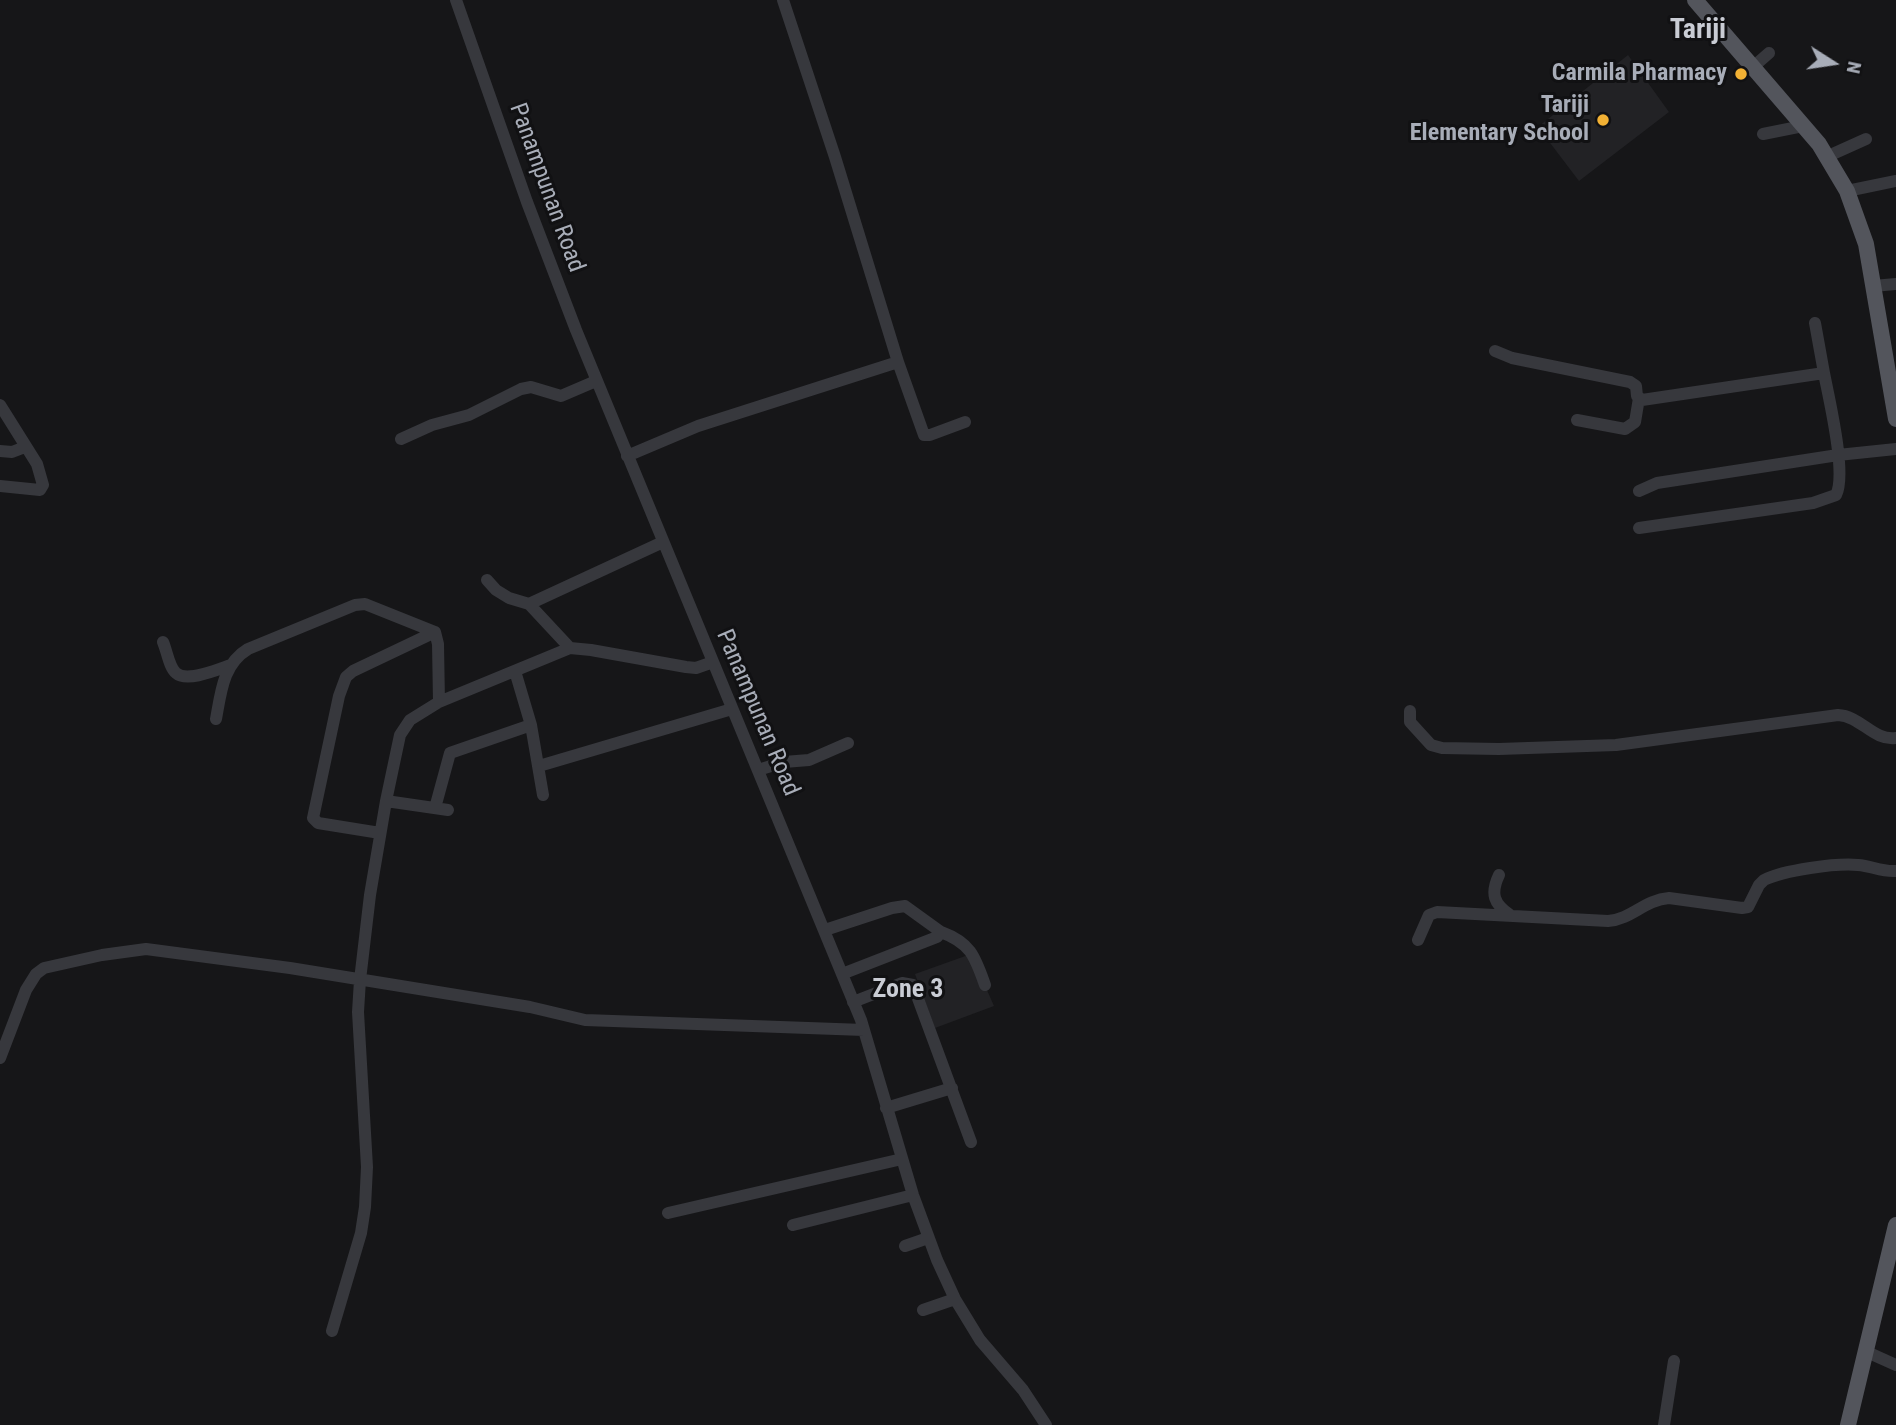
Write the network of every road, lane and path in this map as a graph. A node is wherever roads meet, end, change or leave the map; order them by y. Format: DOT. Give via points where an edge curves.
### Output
graph roads {
  1 [pos="456,0"];
  2 [pos="783,0"];
  3 [pos="1695,0"];
  4 [pos="1769,53"];
  5 [pos="1753,67"];
  6 [pos="1803,126"];
  7 [pos="1763,134"];
  8 [pos="1866,139"];
  9 [pos="1826,157"];
  10 [pos="1896,181"];
  11 [pos="1847,191"];
  12 [pos="1896,284"];
  13 [pos="1873,286"];
  14 [pos="1815,323"];
  15 [pos="1495,351"];
  16 [pos="1890,351"];
  17 [pos="898,362"];
  18 [pos="1824,373"];
  19 [pos="596,381"];
  20 [pos="1639,398"];
  21 [pos="0,405"];
  22 [pos="1895,408"];
  23 [pos="1577,420"];
  24 [pos="965,422"];
  25 [pos="401,439"];
  26 [pos="25,447"];
  27 [pos="1896,449"];
  28 [pos="0,451"];
  29 [pos="1838,455"];
  30 [pos="627,456"];
  31 [pos="0,486"];
  32 [pos="1639,491"];
  33 [pos="1639,528"];
  34 [pos="663,542"];
  35 [pos="487,580"];
  36 [pos="529,604"];
  37 [pos="435,632"];
  38 [pos="163,642"];
  39 [pos="570,649"];
  40 [pos="713,662"];
  41 [pos="231,665"];
  42 [pos="515,671"];
  43 [pos="439,702"];
  44 [pos="733,709"];
  45 [pos="1410,711"];
  46 [pos="216,719"];
  47 [pos="531,725"];
  48 [pos="1896,738"];
  49 [pos="848,743"];
  50 [pos="539,766"];
  51 [pos="758,770"];
  52 [pos="543,795"];
  53 [pos="386,801"];
  54 [pos="435,808"];
  55 [pos="448,810"];
  56 [pos="380,833"];
  57 [pos="1896,871"];
  58 [pos="1499,875"];
  59 [pos="1511,916"];
  60 [pos="825,930"];
  61 [pos="941,932"];
  62 [pos="1418,940"];
  63 [pos="842,974"];
  64 [pos="360,980"];
  65 [pos="985,985"];
  66 [pos="853,1002"];
  67 [pos="864,1030"];
  68 [pos="0,1058"];
  69 [pos="952,1088"];
  70 [pos="886,1108"];
  71 [pos="971,1142"];
  72 [pos="902,1159"];
  73 [pos="914,1195"];
  74 [pos="668,1213"];
  75 [pos="1896,1224"];
  76 [pos="793,1226"];
  77 [pos="928,1238"];
  78 [pos="905,1246"];
  79 [pos="955,1299"];
  80 [pos="923,1310"];
  81 [pos="332,1331"];
  82 [pos="1867,1352"];
  83 [pos="1674,1361"];
  84 [pos="1896,1365"];
  85 [pos="1046,1425"];
  86 [pos="1664,1425"];
  87 [pos="1848,1425"];
  1 -- 19 [label="street, Panampunan Road"];
  2 -- 17 [label="street"];
  3 -- 5 [label="main road"];
  4 -- 5 [label="street"];
  5 -- 6 [label="main road"];
  6 -- 7 [label="street"];
  6 -- 9 [label="main road"];
  8 -- 9 [label="street"];
  9 -- 11 [label="main road"];
  10 -- 11 [label="street"];
  11 -- 13 [label="main road" via="1866,244"];
  12 -- 13 [label="street"];
  13 -- 16 [label="main road"];
  14 -- 18 [label="street"];
  15 -- 20 [label="street" via="1630,383 1636,386"];
  16 -- 22 [label="main road"];
  17 -- 24 [label="street" via="924,435"];
  17 -- 30 [label="street" via="698,426"];
  18 -- 20 [label="street"];
  18 -- 29 [label="street"];
  19 -- 25 [label="street" via="561,396 531,387 521,389 469,415"];
  19 -- 30 [label="street, Panampunan Road"];
  20 -- 23 [label="street" via="1635,422 1625,429"];
  21 -- 26 [label="street"];
  26 -- 28 [label="street"];
  26 -- 31 [label="street" via="37,464 42,488"];
  27 -- 29 [label="street"];
  29 -- 32 [label="street" via="1657,483"];
  29 -- 33 [label="street" via="1839,490 1830,499"];
  30 -- 34 [label="street, Panampunan Road"];
  34 -- 36 [label="street"];
  34 -- 40 [label="street, Panampunan Road"];
  35 -- 36 [label="street" via="509,598"];
  36 -- 39 [label="street"];
  37 -- 41 [label="street" via="374,607 355,605 248,649"];
  37 -- 43 [label="street"];
  37 -- 56 [label="street" via="353,671 343,684 313,818 318,823"];
  38 -- 41 [label="street" via="174,672 180,676"];
  39 -- 40 [label="street" via="686,667"];
  39 -- 42 [label="street"];
  40 -- 44 [label="street, Panampunan Road"];
  41 -- 46 [label="street"];
  42 -- 43 [label="street"];
  42 -- 47 [label="street"];
  43 -- 53 [label="street" via="405,725"];
  44 -- 50 [label="street"];
  44 -- 51 [label="street, Panampunan Road"];
  45 -- 48 [label="street" via="1410,722 1431,746 1442,748 1616,745 1838,715 1856,719 1881,738"];
  47 -- 50 [label="street"];
  47 -- 54 [label="street" via="450,753"];
  49 -- 51 [label="street" via="809,760"];
  50 -- 52 [label="street"];
  51 -- 60 [label="street, Panampunan Road"];
  53 -- 54 [label="street"];
  53 -- 56 [label="street"];
  54 -- 55 [label="street"];
  56 -- 64 [label="street"];
  57 -- 59 [label="street" via="1824,866 1770,877 1759,885 1748,907 1742,908 1669,898 1645,904 1618,920"];
  58 -- 59 [label="street" via="1494,899"];
  59 -- 62 [label="street" via="1437,912 1429,915"];
  60 -- 61 [label="street" via="905,906"];
  60 -- 63 [label="street, Panampunan Road"];
  61 -- 63 [label="street"];
  61 -- 65 [label="street" via="974,953"];
  63 -- 66 [label="street, Panampunan Road"];
  64 -- 67 [label="street" via="585,1020"];
  64 -- 68 [label="street" via="146,949 102,955 44,968 36,974"];
  64 -- 81 [label="street" via="367,1188 361,1233"];
  66 -- 67 [label="street, Panampunan Road"];
  66 -- 69 [label="street" via="902,983 913,985"];
  67 -- 70 [label="street, Panampunan Road"];
  69 -- 70 [label="street"];
  69 -- 71 [label="street"];
  70 -- 72 [label="street, Panampunan Road"];
  72 -- 73 [label="street, Panampunan Road"];
  72 -- 74 [label="street"];
  73 -- 76 [label="street"];
  73 -- 77 [label="street, Panampunan Road"];
  75 -- 82 [label="main road"];
  77 -- 78 [label="street"];
  77 -- 79 [label="street, Panampunan Road"];
  79 -- 80 [label="street"];
  79 -- 85 [label="street, Panampunan Road" via="980,1340"];
  82 -- 84 [label="street"];
  82 -- 87 [label="main road"];
  83 -- 86 [label="street"];
}
